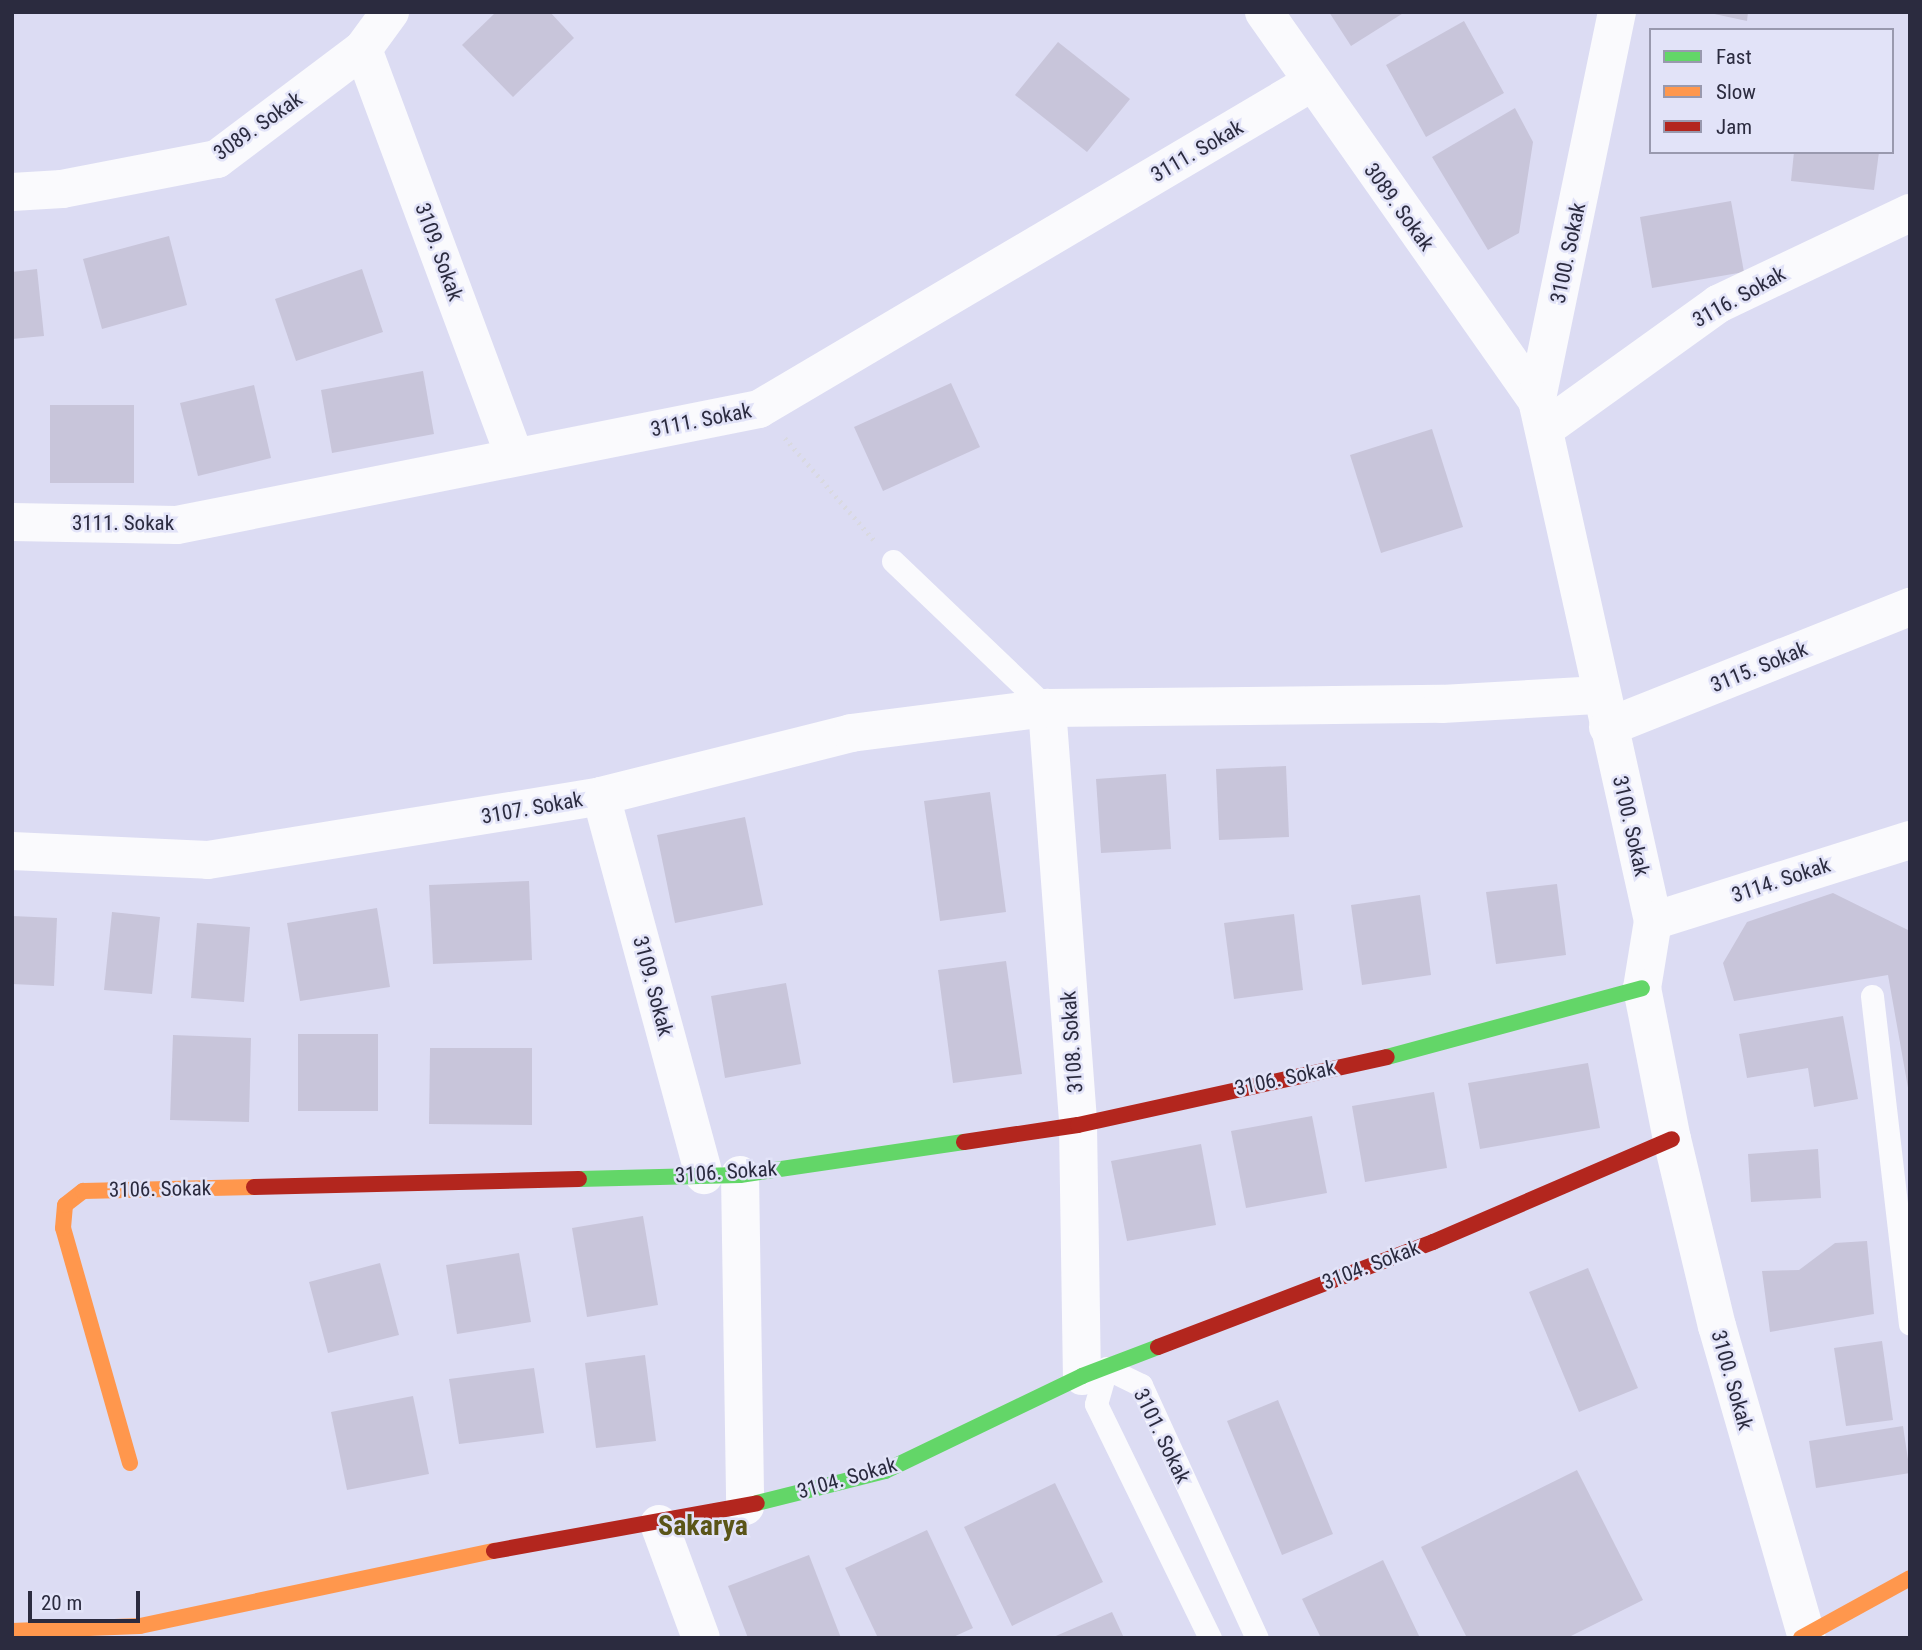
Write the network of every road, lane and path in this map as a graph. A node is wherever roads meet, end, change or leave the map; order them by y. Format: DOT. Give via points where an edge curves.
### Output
graph roads {
  1 [pos="390,12"];
  2 [pos="1264,12"];
  3 [pos="1617,12"];
  4 [pos="363,49"];
  5 [pos="1311,83"];
  6 [pos="12,192"];
  7 [pos="1910,213"];
  8 [pos="759,409"];
  9 [pos="1542,413"];
  10 [pos="514,456"];
  11 [pos="12,522"];
  12 [pos="893,561"];
  13 [pos="1910,607"];
  14 [pos="1046,708"];
  15 [pos="1604,711"];
  16 [pos="601,796"];
  17 [pos="1910,839"];
  18 [pos="12,851"];
  19 [pos="1653,921"];
  20 [pos="1642,988"];
  21 [pos="1872,996"];
  22 [pos="1078,1125"];
  23 [pos="1672,1139"];
  24 [pos="722,1175"];
  25 [pos="1910,1324"];
  26 [pos="1094,1372"];
  27 [pos="130,1463"];
  28 [pos="745,1506"];
  29 [pos="659,1524"];
  30 [pos="1910,1578"];
  31 [pos="12,1630"];
  32 [pos="141,1632"];
  33 [pos="1804,1637"];
  34 [pos="701,1638"];
  35 [pos="1210,1638"];
  36 [pos="1257,1638"];
  1 -- 4 [label="street, 3089. Sokak"];
  2 -- 5 [label="street, 3089. Sokak"];
  3 -- 9 [label="street, 3100. Sokak"];
  4 -- 6 [label="street, 3089. Sokak" via="217,159 62,189"];
  4 -- 10 [label="street, 3109. Sokak"];
  5 -- 8 [label="street, 3111. Sokak"];
  5 -- 9 [label="street, 3089. Sokak"];
  7 -- 9 [label="street, 3116. Sokak" via="1718,304"];
  8 -- 10 [label="street, 3111. Sokak"];
  8 -- 12 [label="path"];
  9 -- 15 [label="street, 3100. Sokak"];
  10 -- 11 [label="street, 3111. Sokak" via="177,525"];
  12 -- 14 [label="lane"];
  13 -- 15 [label="street, 3115. Sokak"];
  14 -- 15 [label="street, 3115. Sokak" via="1442,704"];
  14 -- 16 [label="street, 3107. Sokak" via="851,733"];
  14 -- 22 [label="street, 3108. Sokak"];
  15 -- 19 [label="street, 3100. Sokak"];
  16 -- 18 [label="street, 3107. Sokak" via="208,860"];
  16 -- 24 [label="street, 3109. Sokak"];
  17 -- 19 [label="street, 3114. Sokak"];
  19 -- 20 [label="street, 3100. Sokak"];
  20 -- 22 [label="street, 3106. Sokak" via="1430,1048"];
  20 -- 23 [label="street, 3100. Sokak"];
  21 -- 25 [label="lane"];
  22 -- 24 [label="street, 3106. Sokak"];
  22 -- 26 [label="street, 3108. Sokak"];
  23 -- 26 [label="street, 3104. Sokak" via="1433,1242"];
  23 -- 33 [label="street, 3100. Sokak" via="1717,1326"];
  24 -- 27 [label="street, 3106. Sokak" via="83,1191 72,1196 63,1228"];
  24 -- 28 [label="street, 3109. Sokak"];
  26 -- 28 [label="street, 3104. Sokak" via="885,1471"];
  26 -- 35 [label="lane, 3101. Sokak" via="1096,1404"];
  26 -- 36 [label="lane, 3101. Sokak" via="1141,1385"];
  28 -- 29 [label="street, 3104. Sokak"];
  29 -- 32 [label="street, 3104. Sokak" via="418,1564"];
  29 -- 34 [label="street"];
  30 -- 33 [label="street"];
  31 -- 32 [label="street, 3104. Sokak"];
}
